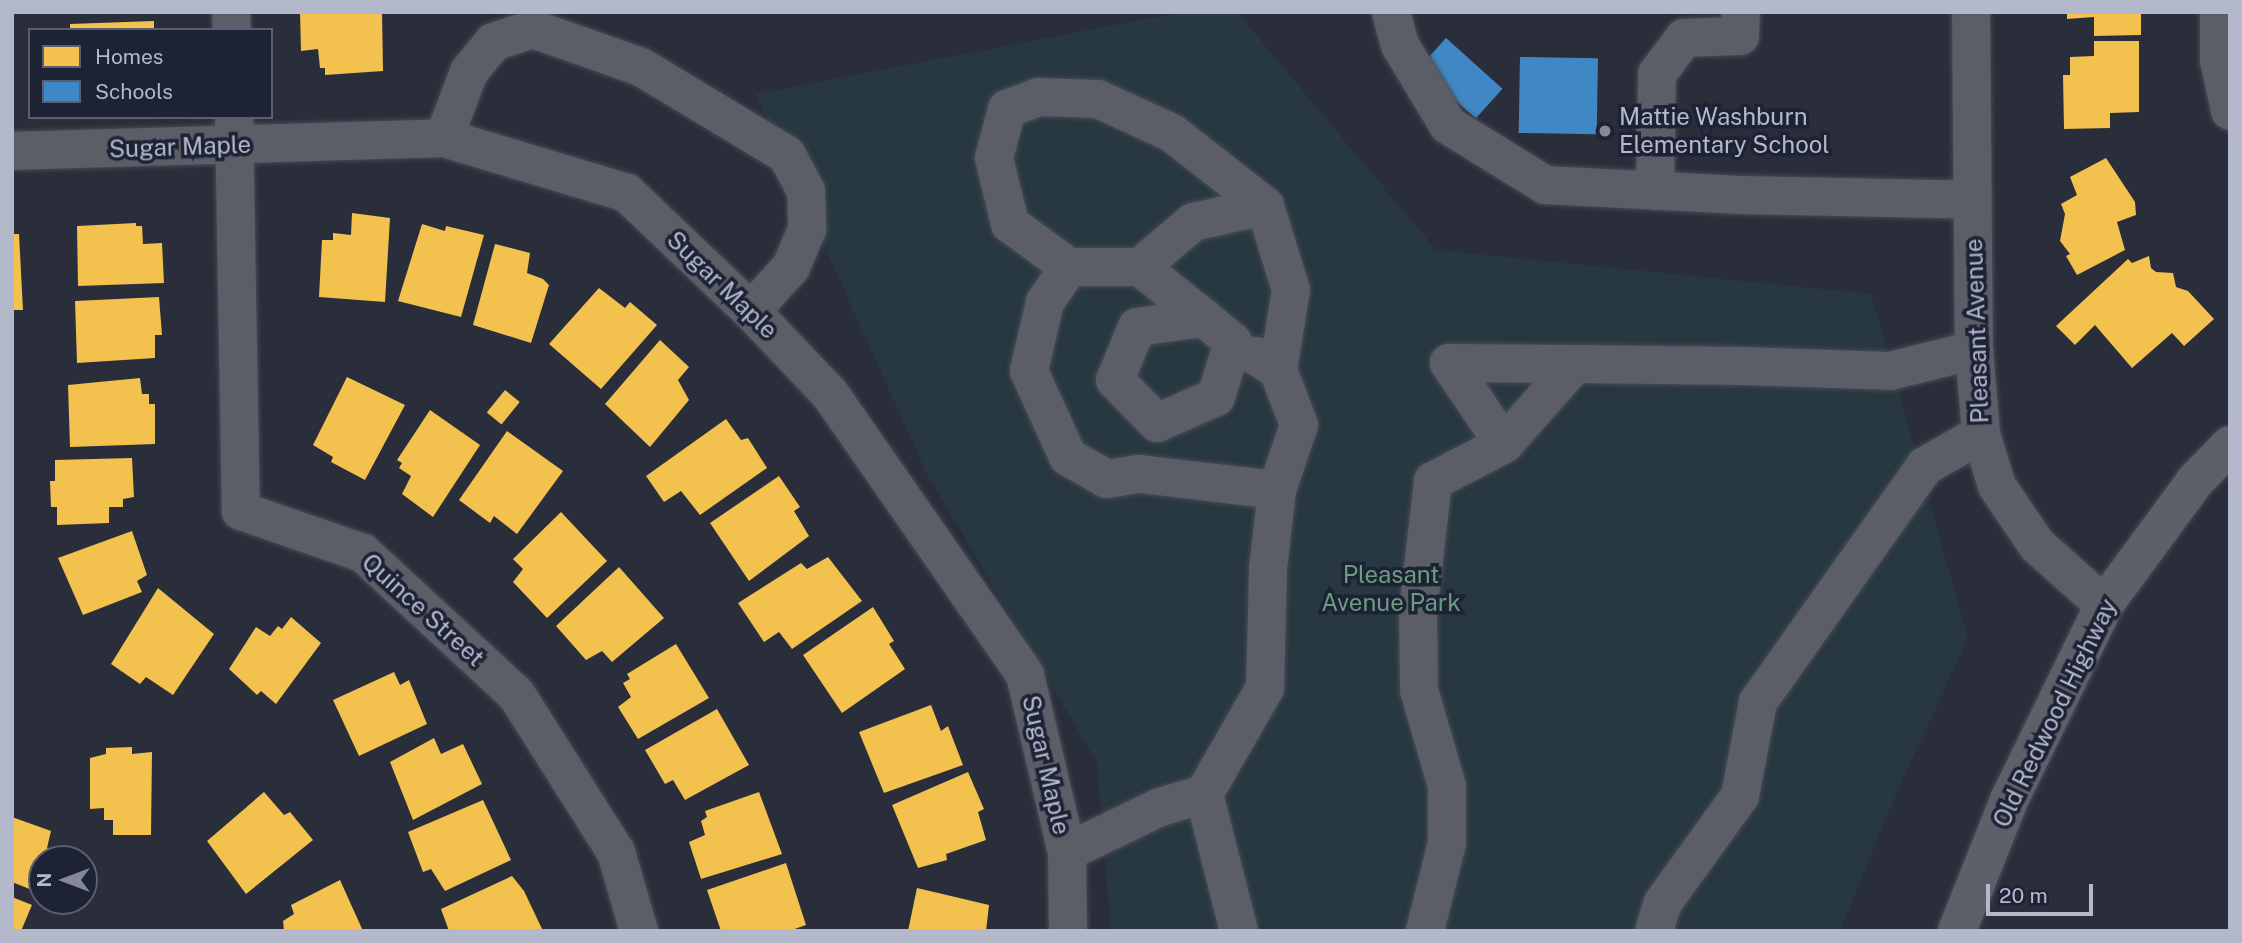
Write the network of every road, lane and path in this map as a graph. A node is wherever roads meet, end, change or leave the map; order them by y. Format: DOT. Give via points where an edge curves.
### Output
graph roads {
  1 [pos="1391,12"];
  2 [pos="1741,12"];
  3 [pos="1971,12"];
  4 [pos="2219,12"];
  5 [pos="2230,111"];
  6 [pos="235,131"];
  7 [pos="444,138"];
  8 [pos="12,151"];
  9 [pos="1655,191"];
  10 [pos="1972,200"];
  11 [pos="1265,206"];
  12 [pos="1069,267"];
  13 [pos="1140,267"];
  14 [pos="751,311"];
  15 [pos="1204,318"];
  16 [pos="1233,342"];
  17 [pos="1974,350"];
  18 [pos="1576,364"];
  19 [pos="1278,370"];
  20 [pos="1157,423"];
  21 [pos="1981,434"];
  22 [pos="1504,444"];
  23 [pos="2230,445"];
  24 [pos="1140,474"];
  25 [pos="1277,490"];
  26 [pos="2104,605"];
  27 [pos="1204,794"];
  28 [pos="1067,852"];
  29 [pos="639,931"];
  30 [pos="1068,931"];
  31 [pos="1239,931"];
  32 [pos="1425,931"];
  33 [pos="1654,931"];
  34 [pos="1957,931"];
  1 -- 9 [label="street" via="1400,45 1448,125 1545,185"];
  2 -- 9 [label="street" via="1740,36 1684,38 1657,74"];
  3 -- 10 [label="street, Pleasant Avenue"];
  4 -- 5 [label="street" via="2219,60"];
  6 -- 7 [label="street, Sugar Maple"];
  6 -- 8 [label="street, Sugar Maple"];
  6 -- 29 [label="street, Quince Street" via="241,511 363,553 516,694 616,852"];
  7 -- 14 [label="street, Sugar Maple" via="627,193"];
  7 -- 14 [label="street" via="470,72 493,42 533,29 641,67 787,155 806,191 807,229 791,267"];
  9 -- 10 [label="street"];
  10 -- 17 [label="street, Pleasant Avenue"];
  11 -- 12 [label="street" via="1172,133 1098,99 1038,96 1007,108 995,158 1010,224"];
  11 -- 13 [label="street" via="1193,222"];
  11 -- 19 [label="street" via="1291,290"];
  12 -- 13 [label="street"];
  12 -- 24 [label="street" via="1045,302 1029,371 1068,457 1107,479"];
  13 -- 15 [label="street"];
  14 -- 28 [label="street, Sugar Maple" via="831,394 1024,675"];
  15 -- 16 [label="street"];
  15 -- 20 [label="street" via="1137,327 1115,380"];
  16 -- 19 [label="street"];
  16 -- 20 [label="street" via="1216,397"];
  17 -- 18 [label="street" via="1890,371"];
  17 -- 21 [label="street, Pleasant Avenue"];
  18 -- 22 [label="street"];
  18 -- 22 [label="street" via="1449,363"];
  19 -- 25 [label="street" via="1299,425"];
  20 -- 24 [label="street"];
  21 -- 26 [label="street, Pleasant Avenue" via="1997,486 2037,545"];
  21 -- 33 [label="street" via="1925,466 1758,702 1740,796 1662,904"];
  22 -- 32 [label="street" via="1433,481 1418,611 1419,690 1447,786 1447,843"];
  23 -- 26 [label="main road, Old Redwood Highway" via="2195,481"];
  24 -- 25 [label="street"];
  25 -- 27 [label="street" via="1268,569 1265,688"];
  26 -- 34 [label="main road, Old Redwood Highway" via="2009,800"];
  27 -- 28 [label="street" via="1160,807"];
  27 -- 31 [label="street"];
  28 -- 30 [label="street, Sugar Maple"];
}
